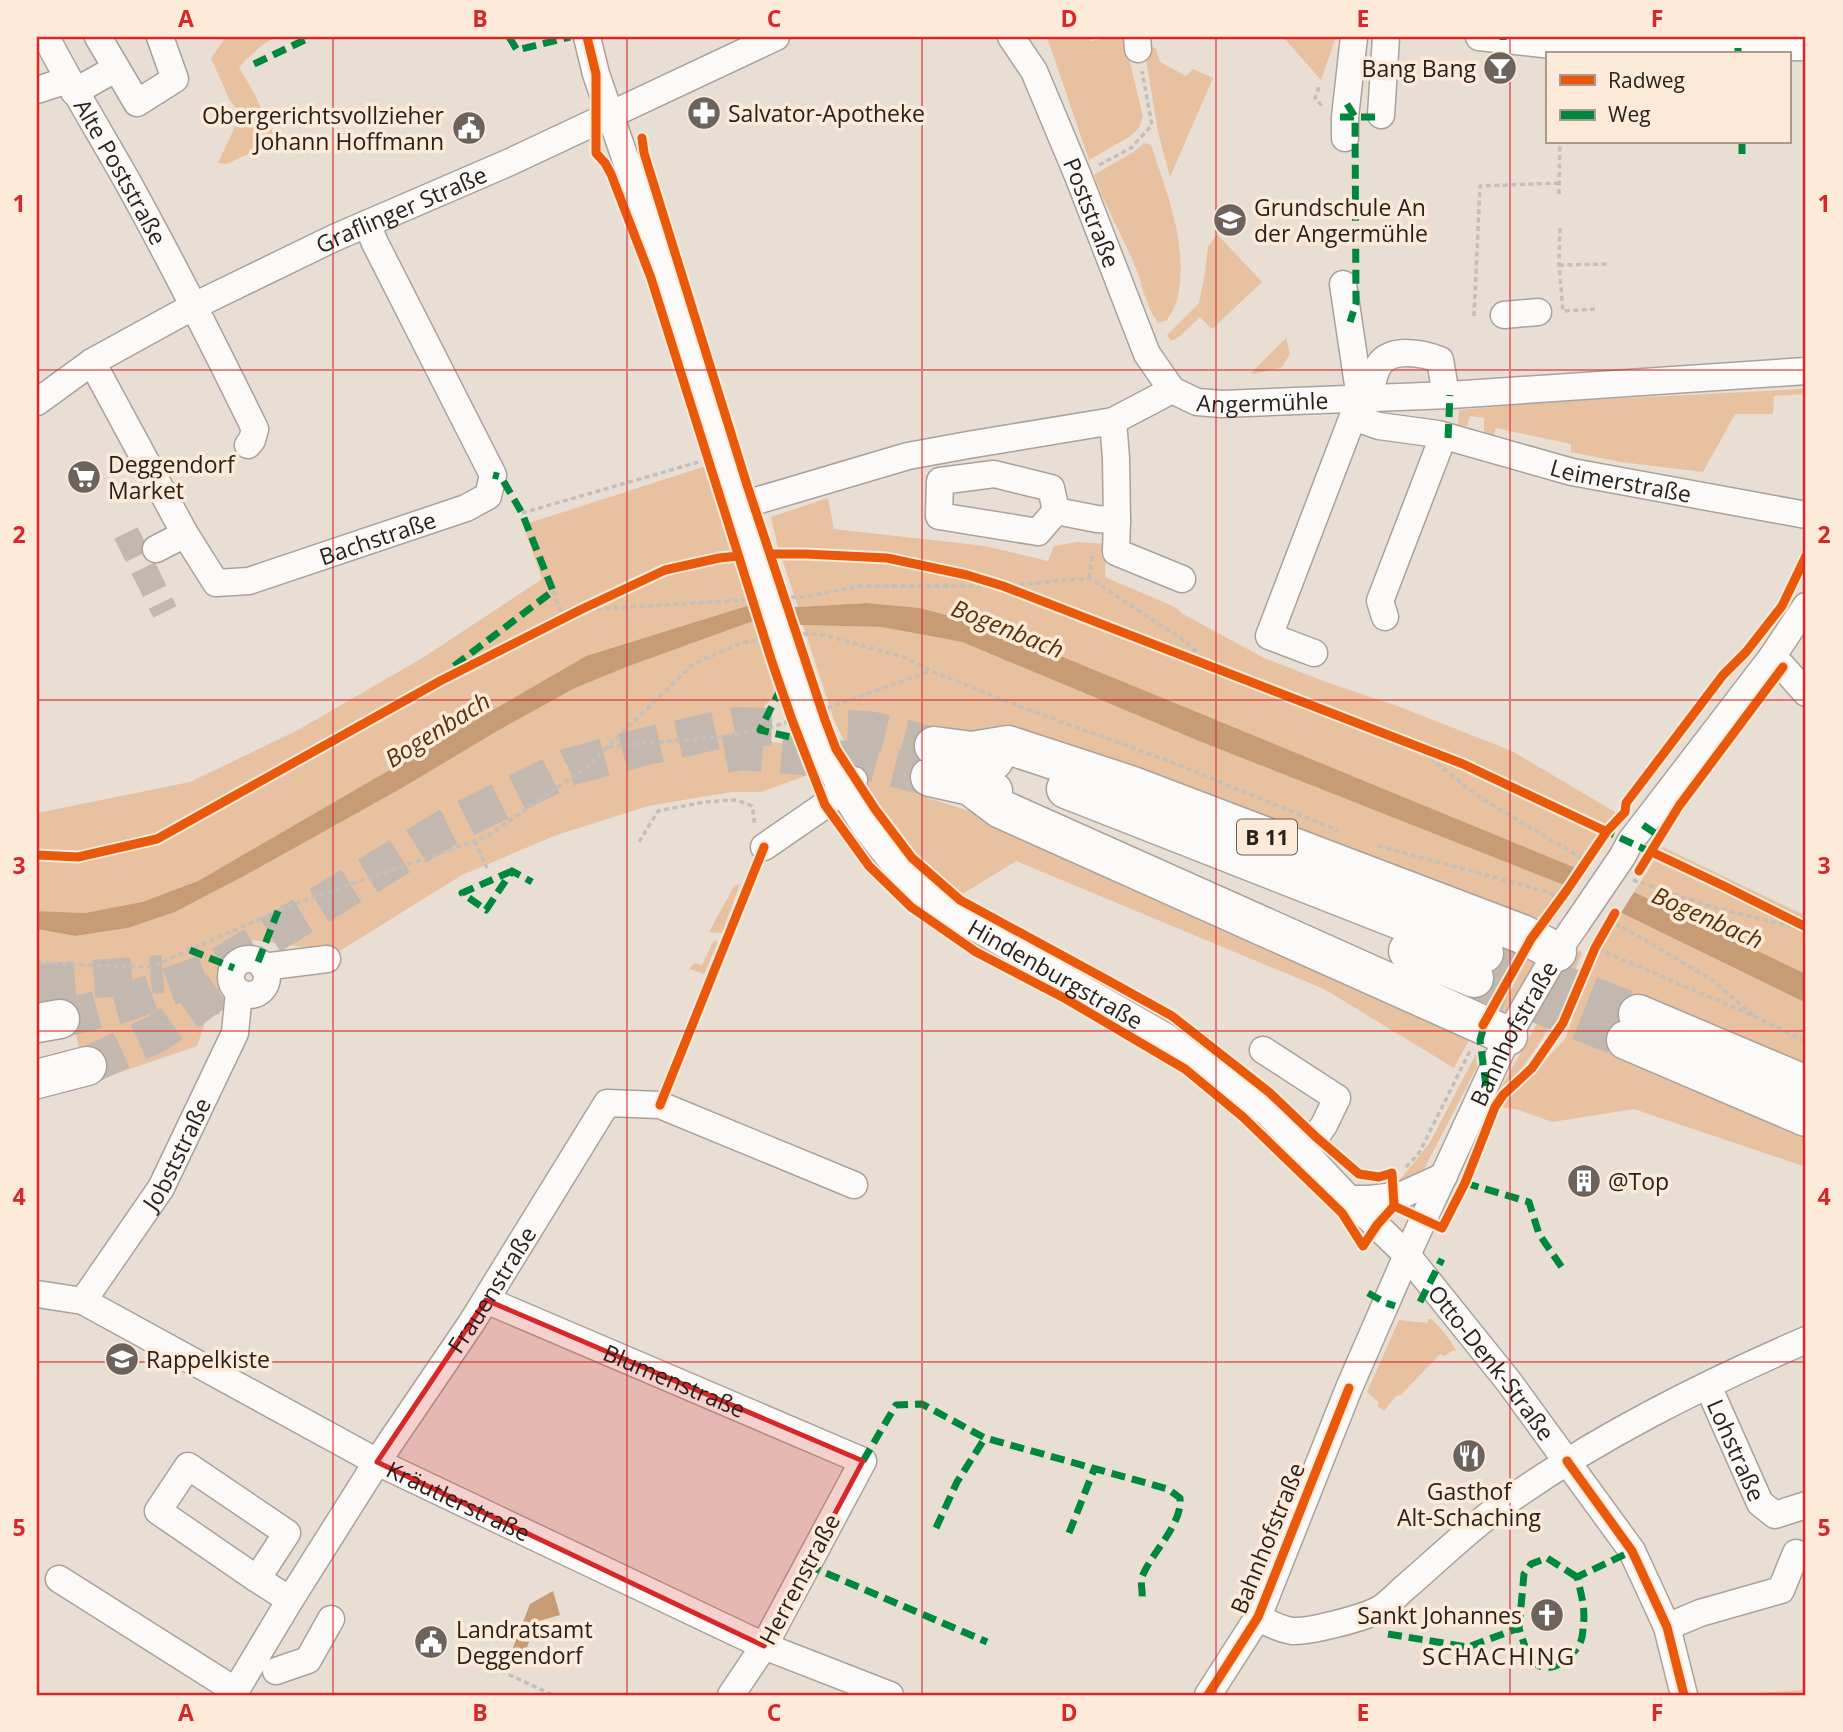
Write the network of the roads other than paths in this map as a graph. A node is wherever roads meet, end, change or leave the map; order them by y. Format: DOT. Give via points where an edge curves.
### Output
graph roads {
  1 [pos="46,37"];
  2 [pos="98,37"];
  3 [pos="160,37"];
  4 [pos="587,37"];
  5 [pos="776,37"];
  6 [pos="1010,37"];
  7 [pos="1354,37"];
  8 [pos="1386,37"];
  9 [pos="1495,38"];
  10 [pos="1604,42"];
  11 [pos="1806,47"];
  12 [pos="115,69"];
  13 [pos="71,86"];
  14 [pos="37,90"];
  15 [pos="610,114"];
  16 [pos="1381,115"];
  17 [pos="1345,138"];
  18 [pos="367,224"];
  19 [pos="1343,284"];
  20 [pos="194,306"];
  21 [pos="1538,312"];
  22 [pos="1504,315"];
  23 [pos="92,362"];
  24 [pos="1806,372"];
  25 [pos="1172,390"];
  26 [pos="1446,395"];
  27 [pos="37,402"];
  28 [pos="1361,404"];
  29 [pos="1113,421"];
  30 [pos="1442,435"];
  31 [pos="248,445"];
  32 [pos="739,506"];
  33 [pos="1056,511"];
  34 [pos="1806,515"];
  35 [pos="1117,520"];
  36 [pos="185,534"];
  37 [pos="156,548"];
  38 [pos="1182,579"];
  39 [pos="1806,606"];
  40 [pos="1385,618"];
  41 [pos="1314,653"];
  42 [pos="1772,657"];
  43 [pos="1806,693"];
  44 [pos="932,761"];
  45 [pos="970,768"];
  46 [pos="848,784"];
  47 [pos="759,836"];
  48 [pos="1567,938"];
  49 [pos="327,959"];
  50 [pos="1479,966"];
  51 [pos="1496,1030"];
  52 [pos="59,1042"];
  53 [pos="1263,1050"];
  54 [pos="37,1079"];
  55 [pos="1806,1084"];
  56 [pos="1806,1117"];
  57 [pos="1305,1152"];
  58 [pos="1444,1175"];
  59 [pos="854,1185"];
  60 [pos="1349,1199"];
  61 [pos="1407,1255"];
  62 [pos="37,1294"];
  63 [pos="83,1300"];
  64 [pos="486,1300"];
  65 [pos="1806,1340"];
  66 [pos="1708,1386"];
  67 [pos="863,1461"];
  68 [pos="1567,1461"];
  69 [pos="377,1462"];
  70 [pos="1806,1506"];
  71 [pos="1775,1515"];
  72 [pos="1801,1560"];
  73 [pos="257,1579"];
  74 [pos="59,1580"];
  75 [pos="290,1600"];
  76 [pos="1258,1616"];
  77 [pos="331,1619"];
  78 [pos="1667,1627"];
  79 [pos="764,1646"];
  80 [pos="276,1671"];
  81 [pos="235,1693"];
  82 [pos="731,1695"];
  83 [pos="890,1695"];
  84 [pos="1208,1695"];
  85 [pos="1684,1695"];
  1 -- 13 [label="street, Alte Poststraße"];
  2 -- 12 [label="street"];
  3 -- 12 [label="street" via="175,79 137,103"];
  4 -- 15 [label="street, Hindenburgstraße"];
  5 -- 15 [label="street, Graflinger Straße"];
  6 -- 25 [label="street, Poststraße" via="1034,71 1147,354"];
  7 -- 17 [label="street"];
  8 -- 16 [label="street"];
  9 -- 10 [label="street" via="1561,46"];
  10 -- 11 [label="street"];
  12 -- 13 [label="street"];
  13 -- 14 [label="street"];
  13 -- 20 [label="street, Alte Poststraße"];
  15 -- 18 [label="street, Graflinger Straße"];
  15 -- 32 [label="street, Hindenburgstraße"];
  18 -- 20 [label="street, Graflinger Straße"];
  18 -- 36 [label="street, Bachstraße" via="494,475 488,496 466,508 249,581 216,583"];
  19 -- 28 [label="street"];
  20 -- 23 [label="street, Graflinger Straße"];
  20 -- 31 [label="street, Alte Poststraße" via="255,429"];
  21 -- 22 [label="street"];
  23 -- 27 [label="street, Graflinger Straße"];
  23 -- 36 [label="street, Bachstraße"];
  24 -- 26 [label="street, Angermühle"];
  25 -- 28 [label="street, Angermühle" via="1197,402 1222,404"];
  25 -- 29 [label="street, Angermühle"];
  26 -- 28 [label="street, Angermühle"];
  26 -- 28 [label="street" via="1440,360 1396,354 1377,368"];
  28 -- 30 [label="street, Leimerstraße" via="1379,426"];
  28 -- 41 [label="street" via="1269,636"];
  29 -- 32 [label="street, Angermühle" via="908,456"];
  29 -- 35 [label="street"];
  30 -- 34 [label="street, Leimerstraße" via="1572,472"];
  30 -- 40 [label="street" via="1380,601"];
  32 -- 46 [label="street, Hindenburgstraße, bridge" via="807,715"];
  33 -- 35 [label="street"];
  35 -- 38 [label="street" via="1116,552"];
  36 -- 37 [label="street"];
  39 -- 42 [label="street, Bahnhofstraße"];
  42 -- 43 [label="street"];
  42 -- 48 [label="street, Bahnhofstraße, bridge" via="1630,842"];
  44 -- 45 [label="highway, B 11"];
  45 -- 48 [label="highway, B 11" via="1008,745 1130,785 1522,934"];
  45 -- 50 [label="highway, B 11"];
  45 -- 51 [label="highway" via="1001,810"];
  46 -- 47 [label="street" via="825,805"];
  46 -- 57 [label="street, Hindenburgstraße" via="865,827 901,873 939,907 1165,1036 1268,1113"];
  48 -- 51 [label="street, Bahnhofstraße"];
  49 -- 63 [label="street, Jobststraße" via="263,967 253,960 237,963 231,973 239,992 234,1033 161,1188"];
  51 -- 58 [label="street, Bahnhofstraße"];
  52 -- 54 [label="highway"];
  53 -- 57 [label="street" via="1346,1102"];
  55 -- 56 [label="highway" via="1632,1027"];
  57 -- 60 [label="street, Hindenburgstraße"];
  58 -- 60 [label="street" via="1402,1195"];
  58 -- 61 [label="street, Bahnhofstraße"];
  59 -- 64 [label="street, Frauenstraße" via="660,1105 607,1103"];
  60 -- 61 [label="street, Hindenburgstraße"];
  61 -- 68 [label="street, Otto-Denk-Straße"];
  61 -- 76 [label="street, Bahnhofstraße"];
  62 -- 63 [label="street, Kräutlerstraße"];
  63 -- 69 [label="street, Kräutlerstraße"];
  64 -- 67 [label="street, Blumenstraße"];
  64 -- 69 [label="street, Frauenstraße"];
  65 -- 66 [label="street, Lohstraße"];
  66 -- 68 [label="street, Lohstraße"];
  66 -- 71 [label="street, Lohstraße" via="1760,1503"];
  67 -- 79 [label="street, Herrenstraße"];
  68 -- 76 [label="street, Lohstraße" via="1499,1507 1379,1609 1292,1631"];
  68 -- 78 [label="street, Otto-Denk-Straße" via="1632,1551"];
  69 -- 75 [label="street, Frauenstraße"];
  69 -- 79 [label="street, Kräutlerstraße"];
  70 -- 71 [label="street, Lohstraße"];
  71 -- 72 [label="street"];
  72 -- 78 [label="street" via="1781,1590"];
  73 -- 73 [label="street" via="159,1511 188,1466 287,1534"];
  73 -- 75 [label="street"];
  74 -- 81 [label="street"];
  75 -- 81 [label="street, Frauenstraße"];
  76 -- 84 [label="street, Bahnhofstraße"];
  77 -- 80 [label="street" via="308,1660"];
  78 -- 85 [label="street, Otto-Denk-Straße"];
  79 -- 82 [label="street, Herrenstraße"];
  79 -- 83 [label="street, Kräutlerstraße"];
}
